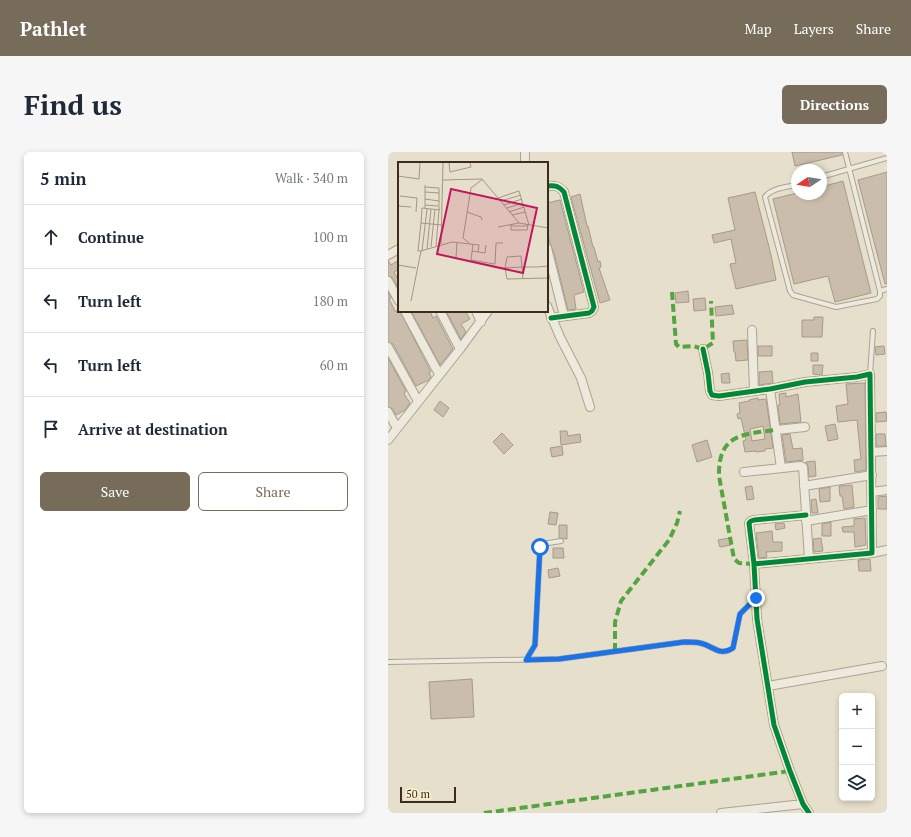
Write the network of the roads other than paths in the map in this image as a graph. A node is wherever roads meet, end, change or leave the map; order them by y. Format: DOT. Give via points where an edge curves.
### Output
graph roads {
  1 [pos="845,152"];
  2 [pos="887,158"];
  3 [pos="849,168"];
  4 [pos="827,176"];
  5 [pos="548,186"];
  6 [pos="791,186"];
  7 [pos="398,249"];
  8 [pos="548,252"];
  9 [pos="388,254"];
  10 [pos="388,281"];
  11 [pos="887,289"];
  12 [pos="880,291"];
  13 [pos="398,299"];
  14 [pos="548,309"];
  15 [pos="406,312"];
  16 [pos="441,312"];
  17 [pos="476,312"];
  18 [pos="487,312"];
  19 [pos="564,316"];
  20 [pos="551,318"];
  21 [pos="481,322"];
  22 [pos="752,330"];
  23 [pos="873,331"];
  24 [pos="388,348"];
  25 [pos="460,349"];
  26 [pos="704,349"];
  27 [pos="439,374"];
  28 [pos="870,374"];
  29 [pos="770,389"];
  30 [pos="754,391"];
  31 [pos="418,401"];
  32 [pos="590,407"];
  33 [pos="388,412"];
  34 [pos="805,427"];
  35 [pos="398,428"];
  36 [pos="776,430"];
  37 [pos="388,440"];
  38 [pos="887,451"];
  39 [pos="872,452"];
  40 [pos="781,468"];
  41 [pos="744,472"];
  42 [pos="872,475"];
  43 [pos="804,486"];
  44 [pos="887,490"];
  45 [pos="872,492"];
  46 [pos="872,510"];
  47 [pos="806,518"];
  48 [pos="561,541"];
  49 [pos="887,550"];
  50 [pos="872,552"];
  51 [pos="809,559"];
  52 [pos="754,564"];
  53 [pos="756,598"];
  54 [pos="526,660"];
  55 [pos="388,662"];
  56 [pos="882,666"];
  57 [pos="768,686"];
  58 [pos="803,804"];
  59 [pos="779,810"];
  60 [pos="721,813"];
  61 [pos="809,813"];
  1 -- 3 [label="lane"];
  2 -- 3 [label="lane"];
  3 -- 4 [label="lane"];
  3 -- 12 [label="lane"];
  5 -- 19 [label="street" via="555,186 564,192 594,307 589,313"];
  6 -- 12 [label="lane" via="765,196 793,295 836,307 877,298"];
  7 -- 9 [label="street"];
  8 -- 19 [label="street"];
  10 -- 13 [label="street"];
  11 -- 12 [label="lane"];
  14 -- 20 [label="street"];
  15 -- 27 [label="street"];
  16 -- 25 [label="street"];
  17 -- 21 [label="street"];
  18 -- 21 [label="street"];
  19 -- 20 [label="street"];
  20 -- 32 [label="street" via="581,378"];
  21 -- 25 [label="street"];
  22 -- 30 [label="street"];
  23 -- 28 [label="lane"];
  24 -- 31 [label="street"];
  25 -- 27 [label="street"];
  26 -- 30 [label="street" via="712,395"];
  27 -- 31 [label="street"];
  28 -- 29 [label="street"];
  28 -- 39 [label="street"];
  29 -- 30 [label="street"];
  29 -- 36 [label="street"];
  31 -- 35 [label="street"];
  33 -- 35 [label="street"];
  34 -- 36 [label="street"];
  35 -- 37 [label="street"];
  36 -- 40 [label="street"];
  38 -- 39 [label="street"];
  39 -- 42 [label="street"];
  40 -- 41 [label="street"];
  40 -- 43 [label="street" via="801,466"];
  42 -- 43 [label="street"];
  42 -- 45 [label="street"];
  43 -- 47 [label="street"];
  44 -- 45 [label="street"];
  45 -- 46 [label="street"];
  46 -- 47 [label="street"];
  46 -- 50 [label="street"];
  47 -- 51 [label="street"];
  47 -- 52 [label="street" via="751,521 749,523"];
  48 -- 54 [label="lane" via="542,544 540,547 535,645"];
  49 -- 50 [label="street"];
  50 -- 51 [label="street"];
  51 -- 52 [label="street"];
  52 -- 53 [label="street"];
  53 -- 54 [label="lane" via="740,614 733,648 727,652 699,643 684,642 559,659"];
  53 -- 57 [label="street"];
  54 -- 55 [label="lane"];
  56 -- 57 [label="street"];
  57 -- 58 [label="street" via="774,725"];
  58 -- 59 [label="street"];
  58 -- 61 [label="street"];
  59 -- 60 [label="street"];
}
